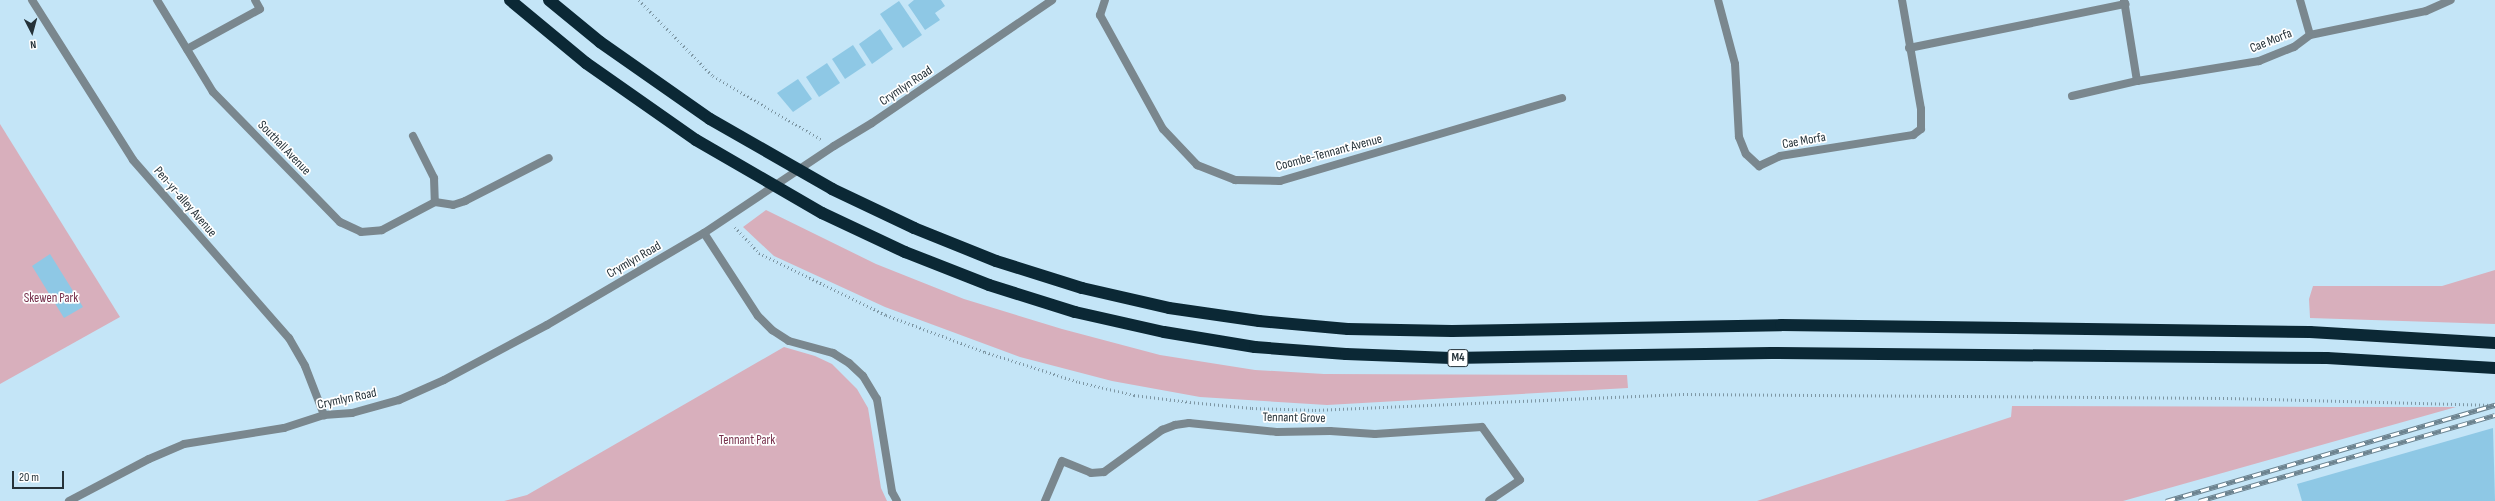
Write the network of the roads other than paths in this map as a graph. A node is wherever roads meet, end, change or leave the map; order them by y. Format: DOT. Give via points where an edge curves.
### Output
graph roads {
  1 [pos="32,0"];
  2 [pos="157,0"];
  3 [pos="256,0"];
  4 [pos="510,0"];
  5 [pos="549,0"];
  6 [pos="1052,0"];
  7 [pos="1105,0"];
  8 [pos="1718,0"];
  9 [pos="1902,0"];
  10 [pos="2300,0"];
  11 [pos="2451,0"];
  12 [pos="2125,2"];
  13 [pos="2310,35"];
  14 [pos="1909,48"];
  15 [pos="187,49"];
  16 [pos="2137,81"];
  17 [pos="2072,96"];
  18 [pos="1562,98"];
  19 [pos="412,136"];
  20 [pos="549,158"];
  21 [pos="435,202"];
  22 [pos="704,233"];
  23 [pos="2495,343"];
  24 [pos="2495,368"];
  25 [pos="324,415"];
  26 [pos="69,501"];
  27 [pos="897,501"];
  28 [pos="1045,501"];
  29 [pos="1489,501"];
  1 -- 25 [label="street, Pen-yr-alley Avenue" via="133,160 289,338 305,366"];
  2 -- 15 [label="street, Southall Avenue"];
  3 -- 15 [label="street" via="260,9"];
  4 -- 24 [label="highway, M4" via="586,63 696,140 822,213 905,252 989,286 1075,312 1164,332 1255,347 1451,358 1772,353 2319,358"];
  5 -- 23 [label="highway, M4" via="600,42 710,119 832,189 914,228 996,261 1082,288 1169,308 1259,321 1348,329 1452,331 1781,326 2310,332"];
  6 -- 22 [label="street, Crymlyn Road" via="872,123"];
  7 -- 18 [label="street, Coombe-Tennant Avenue" via="1100,15 1163,129 1198,165 1235,180 1280,181"];
  8 -- 14 [label="street, Cae Morfa" via="1735,64 1739,138 1746,154 1759,166 1780,156 1913,135 1921,129 1921,109"];
  9 -- 14 [label="street, Cae Morfa"];
  10 -- 13 [label="street"];
  11 -- 13 [label="street, Cae Morfa" via="2426,11"];
  12 -- 14 [label="street"];
  12 -- 16 [label="street"];
  13 -- 16 [label="street, Cae Morfa" via="2294,47 2259,61"];
  15 -- 21 [label="street, Southall Avenue" via="213,92 340,222 361,232 382,230"];
  16 -- 17 [label="street, Cae Morfa"];
  19 -- 21 [label="street" via="434,178"];
  20 -- 21 [label="street" via="465,201 453,205"];
  22 -- 25 [label="street, Crymlyn Road" via="548,325 444,380 398,400 352,413"];
  22 -- 27 [label="street" via="758,316 772,330 789,341 832,353 849,363 863,376 877,400 892,492"];
  25 -- 26 [label="street, Crymlyn Road" via="284,428 184,444 149,459"];
  28 -- 29 [label="street, Tennant Grove" via="1062,461 1091,473 1104,472 1162,430 1175,424 1189,423 1277,432 1330,431 1375,434 1482,427 1520,480"];
}
